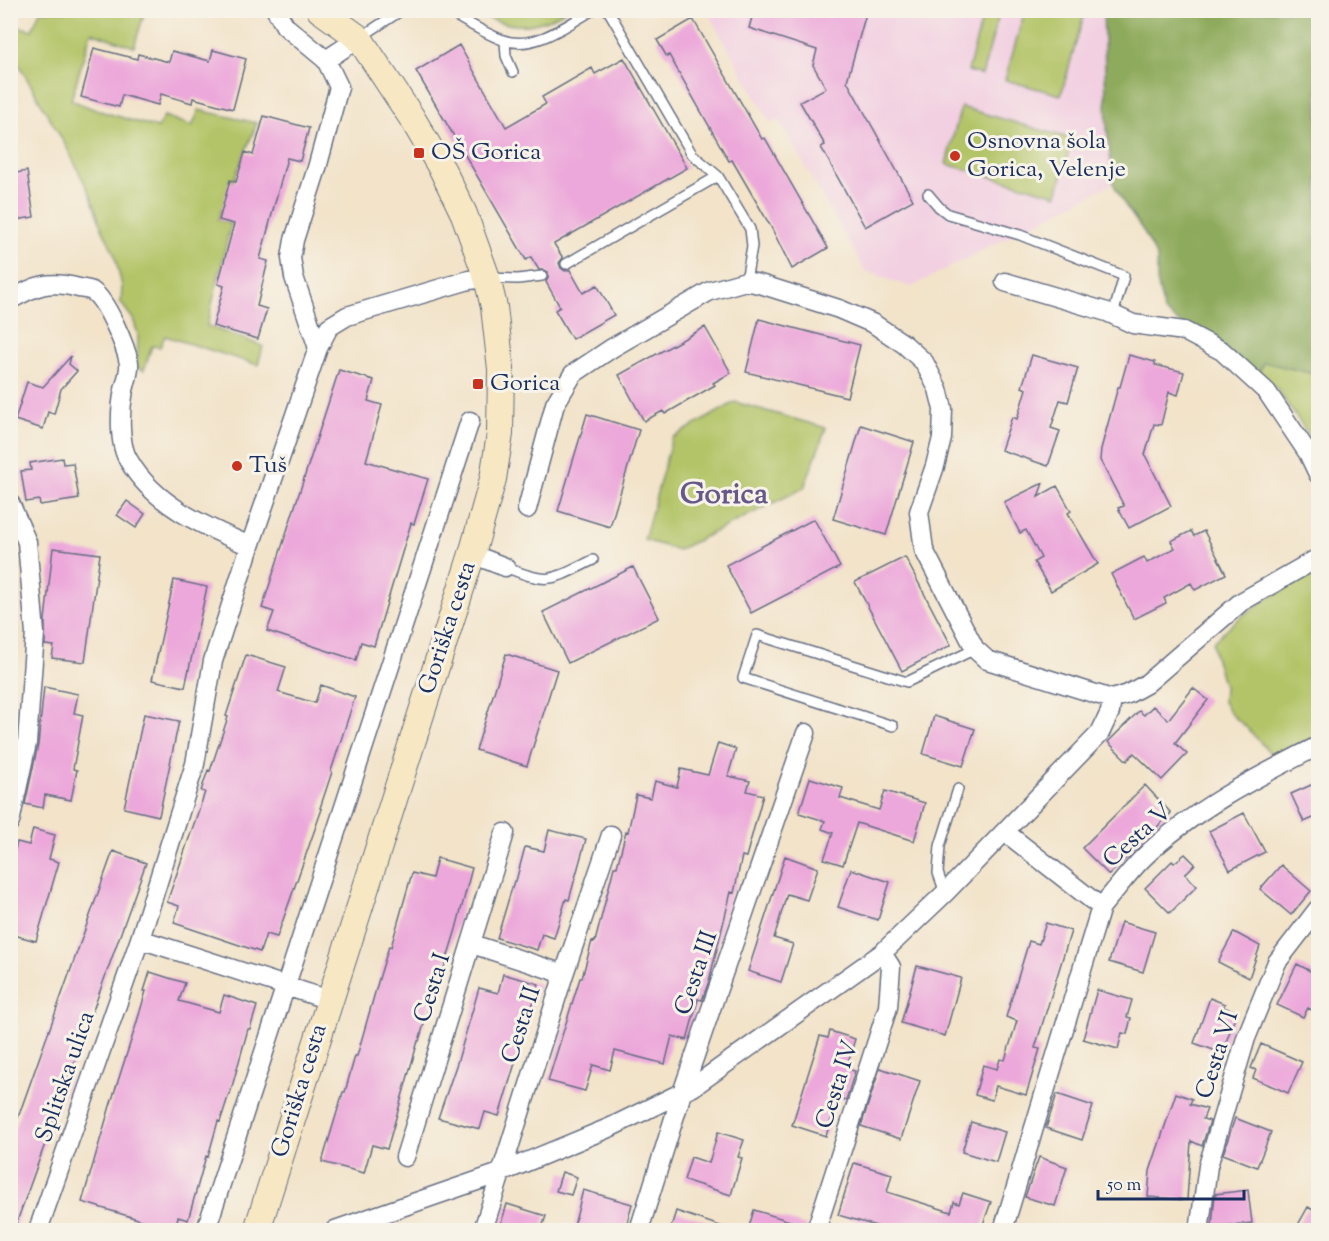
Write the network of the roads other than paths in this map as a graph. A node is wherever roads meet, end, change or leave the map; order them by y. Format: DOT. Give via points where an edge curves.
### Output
graph roads {
  1 [pos="276,10"];
  2 [pos="320,10"];
  3 [pos="402,10"];
  4 [pos="445,10"];
  5 [pos="593,10"];
  6 [pos="609,10"];
  7 [pos="359,38"];
  8 [pos="505,41"];
  9 [pos="326,60"];
  10 [pos="513,72"];
  11 [pos="718,176"];
  12 [pos="928,194"];
  13 [pos="566,264"];
  14 [pos="542,276"];
  15 [pos="487,278"];
  16 [pos="746,281"];
  17 [pos="1005,282"];
  18 [pos="10,300"];
  19 [pos="1113,315"];
  20 [pos="318,348"];
  21 [pos="470,421"];
  22 [pos="1318,474"];
  23 [pos="10,503"];
  24 [pos="527,509"];
  25 [pos="250,546"];
  26 [pos="472,554"];
  27 [pos="1318,558"];
  28 [pos="592,560"];
  29 [pos="505,567"];
  30 [pos="975,649"];
  31 [pos="1112,699"];
  32 [pos="893,726"];
  33 [pos="806,733"];
  34 [pos="1318,746"];
  35 [pos="958,789"];
  36 [pos="10,822"];
  37 [pos="1005,832"];
  38 [pos="505,833"];
  39 [pos="611,835"];
  40 [pos="945,893"];
  41 [pos="1101,907"];
  42 [pos="1318,909"];
  43 [pos="140,939"];
  44 [pos="472,944"];
  45 [pos="882,953"];
  46 [pos="564,974"];
  47 [pos="285,985"];
  48 [pos="329,1000"];
  49 [pos="682,1093"];
  50 [pos="405,1157"];
  51 [pos="500,1173"];
  52 [pos="38,1230"];
  53 [pos="206,1230"];
  54 [pos="257,1230"];
  55 [pos="335,1230"];
  56 [pos="483,1230"];
  57 [pos="639,1230"];
  58 [pos="816,1230"];
  59 [pos="1003,1230"];
  60 [pos="1201,1230"];
  1 -- 9 [label="street" via="285,26"];
  2 -- 7 [label="street, Goriška cesta"];
  3 -- 7 [label="lane"];
  4 -- 8 [label="lane"];
  5 -- 8 [label="lane" via="540,39"];
  6 -- 11 [label="lane" via="692,154"];
  7 -- 9 [label="street"];
  7 -- 15 [label="street, Goriška cesta" via="443,171"];
  8 -- 10 [label="lane"];
  9 -- 20 [label="street" via="339,87 291,258"];
  11 -- 13 [label="lane"];
  11 -- 16 [label="lane" via="750,230 752,246"];
  12 -- 19 [label="lane" via="948,214 1020,235 1124,276"];
  14 -- 15 [label="lane"];
  15 -- 20 [label="street, Splitska ulica" via="347,316 329,327"];
  15 -- 26 [label="street, Goriška cesta" via="501,369 500,434 494,479"];
  16 -- 24 [label="street" via="710,291 573,374 555,404"];
  16 -- 30 [label="street" via="839,309 874,324 924,362 943,409 936,466 919,512 924,550"];
  17 -- 19 [label="street"];
  18 -- 25 [label="street" via="32,287 60,283 93,291 116,323 130,365 121,430 127,459 161,497 201,525"];
  19 -- 22 [label="street" via="1134,324 1185,331 1222,351 1267,392"];
  20 -- 25 [label="street, Splitska ulica"];
  21 -- 47 [label="street"];
  23 -- 36 [label="street" via="27,542 35,633 27,743"];
  25 -- 43 [label="street, Splitska ulica" via="213,661 195,764"];
  26 -- 29 [label="street"];
  26 -- 48 [label="street, Goriška cesta"];
  27 -- 31 [label="street" via="1242,602 1146,684"];
  28 -- 29 [label="lane" via="556,579 535,579"];
  30 -- 31 [label="street" via="987,660"];
  30 -- 32 [label="lane" via="907,682 758,635 743,678"];
  31 -- 37 [label="street" via="1100,732"];
  33 -- 49 [label="street, Cesta III"];
  34 -- 41 [label="street, Cesta V" via="1233,790 1177,830 1143,858"];
  35 -- 40 [label="lane" via="940,846 938,873"];
  37 -- 40 [label="street"];
  37 -- 41 [label="street, Cesta V"];
  38 -- 44 [label="street, Cesta I"];
  39 -- 46 [label="street, Cesta II"];
  40 -- 45 [label="street"];
  41 -- 59 [label="street"];
  42 -- 60 [label="street, Cesta VI" via="1277,962 1246,1038 1208,1166"];
  43 -- 47 [label="street"];
  43 -- 52 [label="street, Splitska ulica"];
  44 -- 46 [label="street"];
  44 -- 50 [label="street, Cesta I"];
  45 -- 49 [label="street"];
  45 -- 58 [label="street, Cesta IV" via="891,967 888,1007"];
  46 -- 51 [label="street, Cesta II"];
  47 -- 48 [label="street"];
  47 -- 53 [label="street"];
  48 -- 54 [label="street, Goriška cesta"];
  49 -- 51 [label="street"];
  49 -- 57 [label="street, Cesta III"];
  51 -- 55 [label="street"];
  51 -- 56 [label="street, Cesta II"];
}
